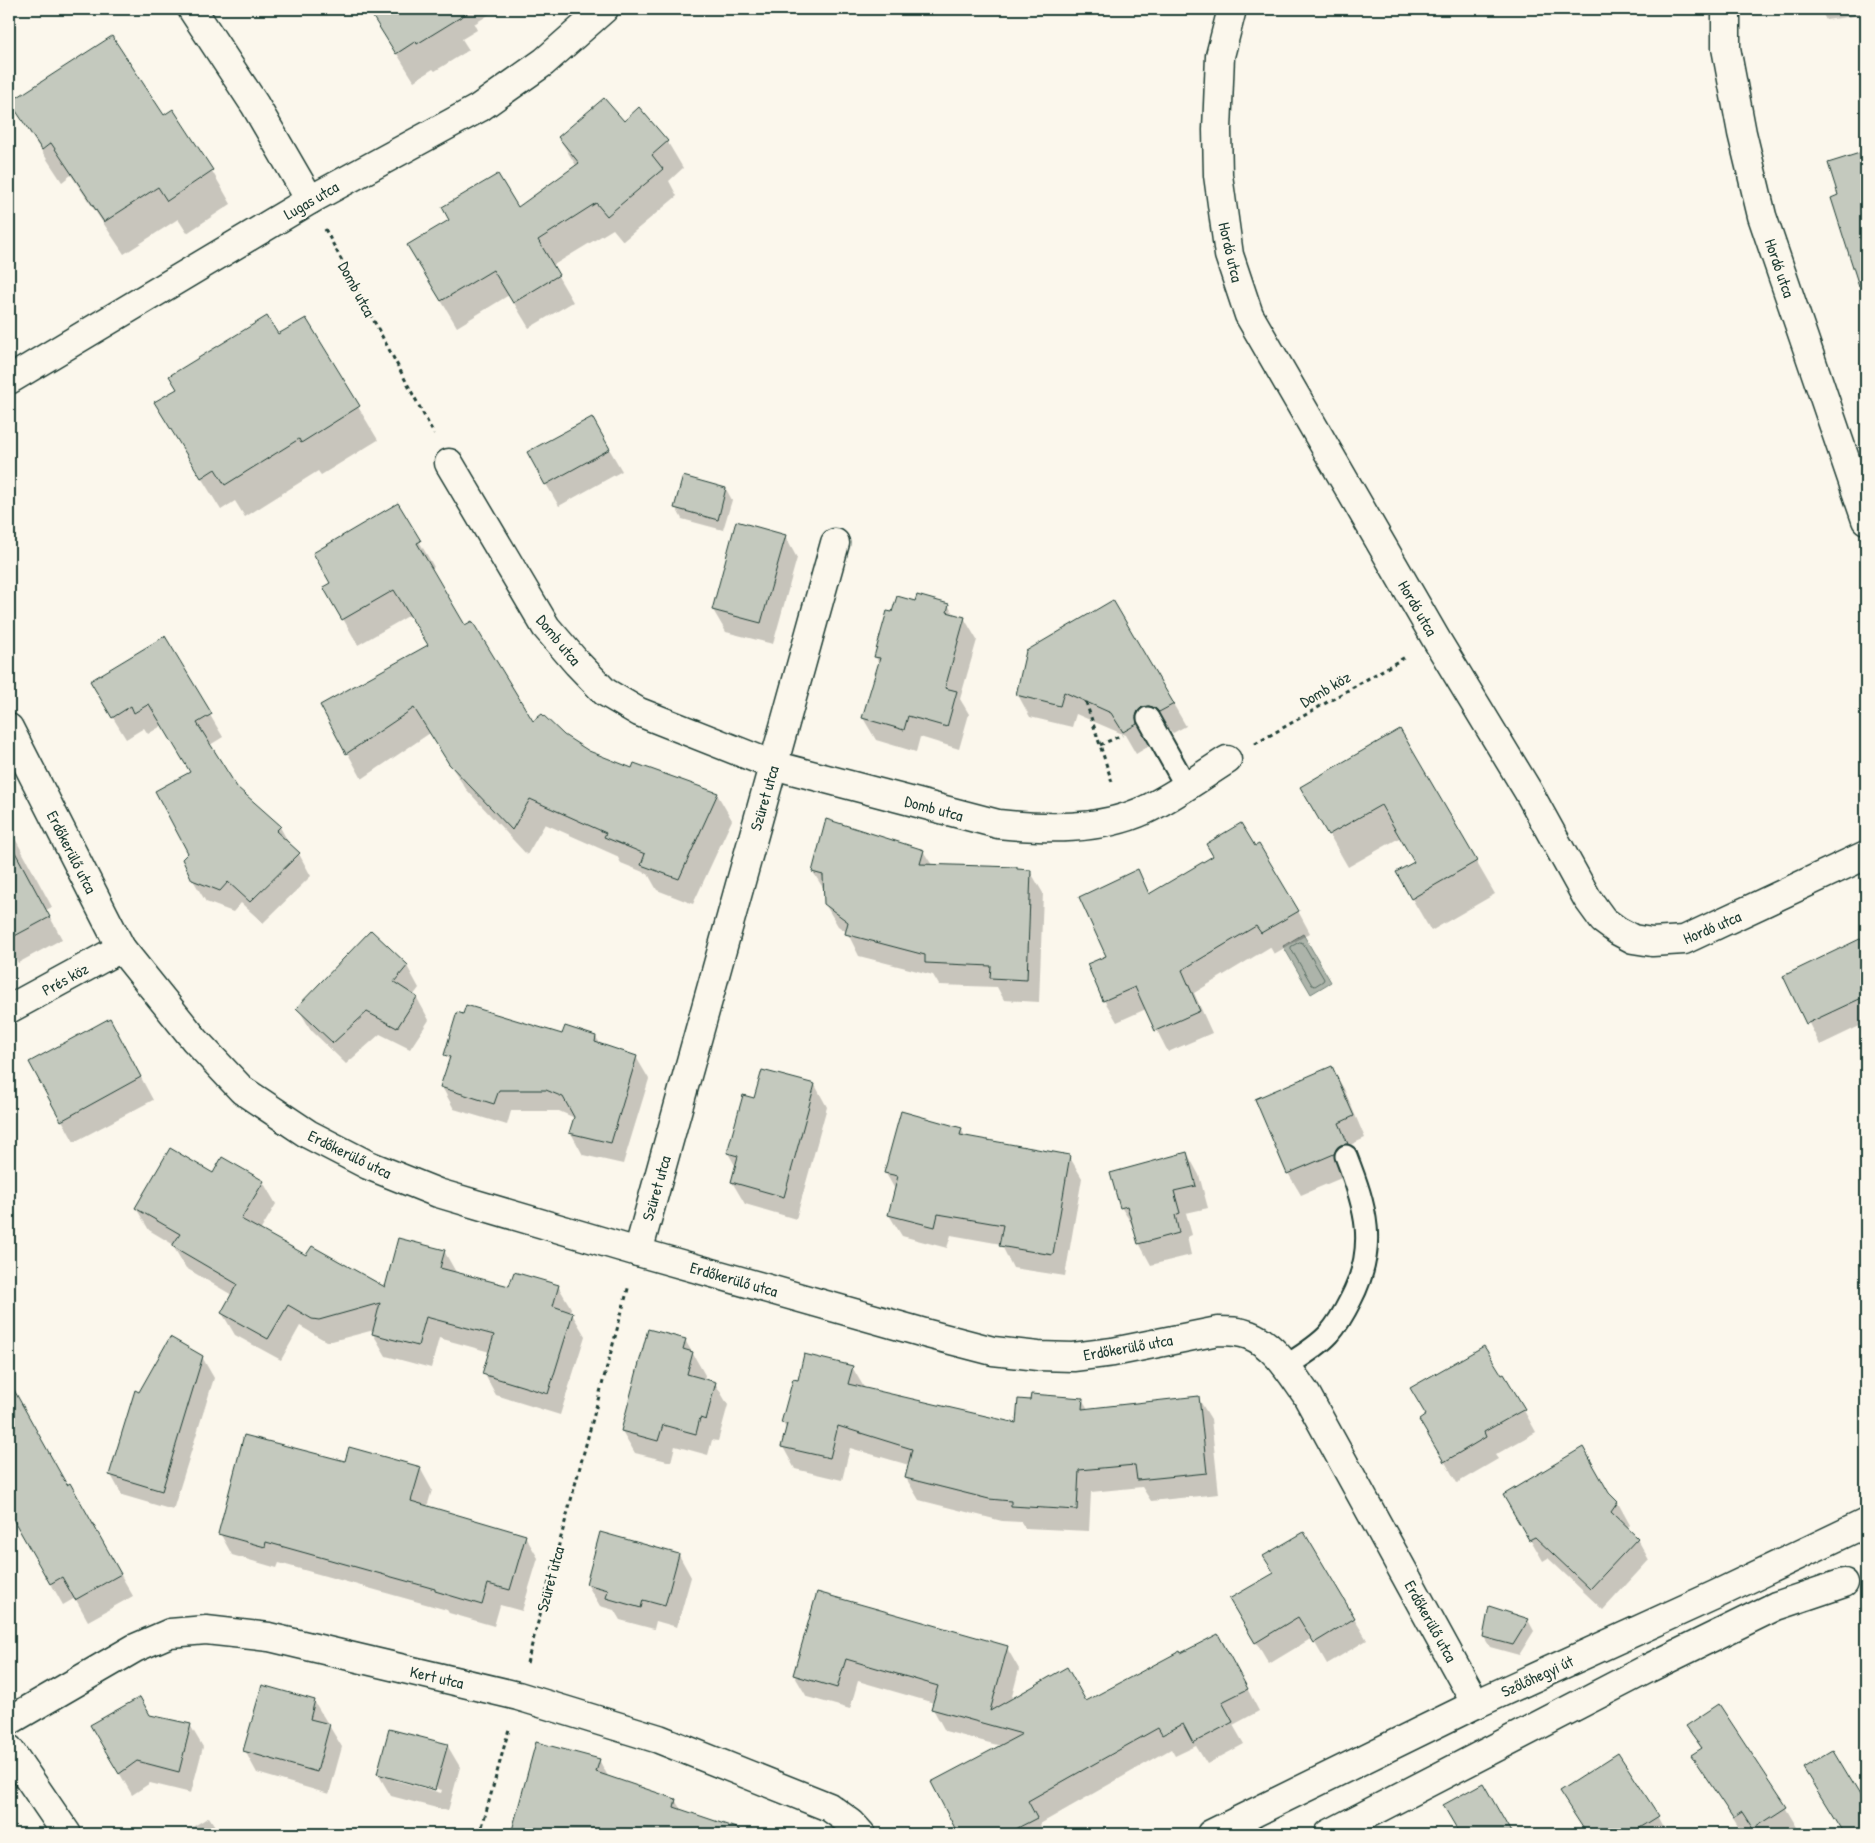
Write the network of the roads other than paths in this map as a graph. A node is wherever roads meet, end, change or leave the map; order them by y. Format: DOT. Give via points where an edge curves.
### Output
graph roads {
  1 [pos="192,9"];
  2 [pos="604,9"];
  3 [pos="1232,9"];
  4 [pos="1726,9"];
  5 [pos="310,200"];
  6 [pos="9,380"];
  7 [pos="449,463"];
  8 [pos="1866,520"];
  9 [pos="835,543"];
  10 [pos="1148,718"];
  11 [pos="9,728"];
  12 [pos="1227,760"];
  13 [pos="773,765"];
  14 [pos="1186,786"];
  15 [pos="1866,855"];
  16 [pos="121,948"];
  17 [pos="9,1010"];
  18 [pos="1346,1156"];
  19 [pos="638,1252"];
  20 [pos="1286,1366"];
  21 [pos="1866,1523"];
  22 [pos="1844,1583"];
  23 [pos="1476,1704"];
  24 [pos="9,1721"];
  25 [pos="9,1749"];
  26 [pos="67,1834"];
  27 [pos="862,1834"];
  28 [pos="1211,1834"];
  29 [pos="1329,1834"];
  1 -- 5 [label="street" via="255,105"];
  2 -- 5 [label="street, Lugas utca" via="544,62 479,108"];
  3 -- 15 [label="street, Hordó utca" via="1220,56 1218,175 1232,263 1249,315 1587,898 1603,920 1633,938 1652,942 1684,940"];
  4 -- 8 [label="street, Hordó utca" via="1726,48 1762,216"];
  5 -- 6 [label="street, Lugas utca"];
  7 -- 13 [label="street, Domb utca" via="546,627 605,692 639,712"];
  9 -- 13 [label="street, Szüret utca"];
  10 -- 14 [label="lane"];
  11 -- 16 [label="street, Erdőkerülő utca"];
  12 -- 14 [label="street, Domb utca"];
  13 -- 14 [label="street, Domb utca" via="998,824 1031,828 1092,825 1124,817 1144,810"];
  13 -- 19 [label="street, Szüret utca"];
  16 -- 17 [label="street, Prés köz"];
  16 -- 19 [label="street, Erdőkerülő utca" via="195,1040 242,1090 308,1134 368,1166 438,1193"];
  18 -- 20 [label="lane" via="1359,1189 1367,1224 1365,1265 1347,1307 1328,1335"];
  19 -- 20 [label="street, Erdőkerülő utca" via="993,1351 1073,1357 1218,1331 1236,1331 1263,1343"];
  20 -- 23 [label="street, Erdőkerülő utca" via="1306,1394"];
  21 -- 23 [label="street, Szőlőhegyi út"];
  22 -- 29 [label="street" via="1768,1610"];
  23 -- 28 [label="street, Szőlőhegyi út"];
  24 -- 27 [label="street, Kert utca" via="135,1648 170,1634 206,1630 269,1637 518,1696 659,1739 830,1807"];
  25 -- 26 [label="street"];
}
